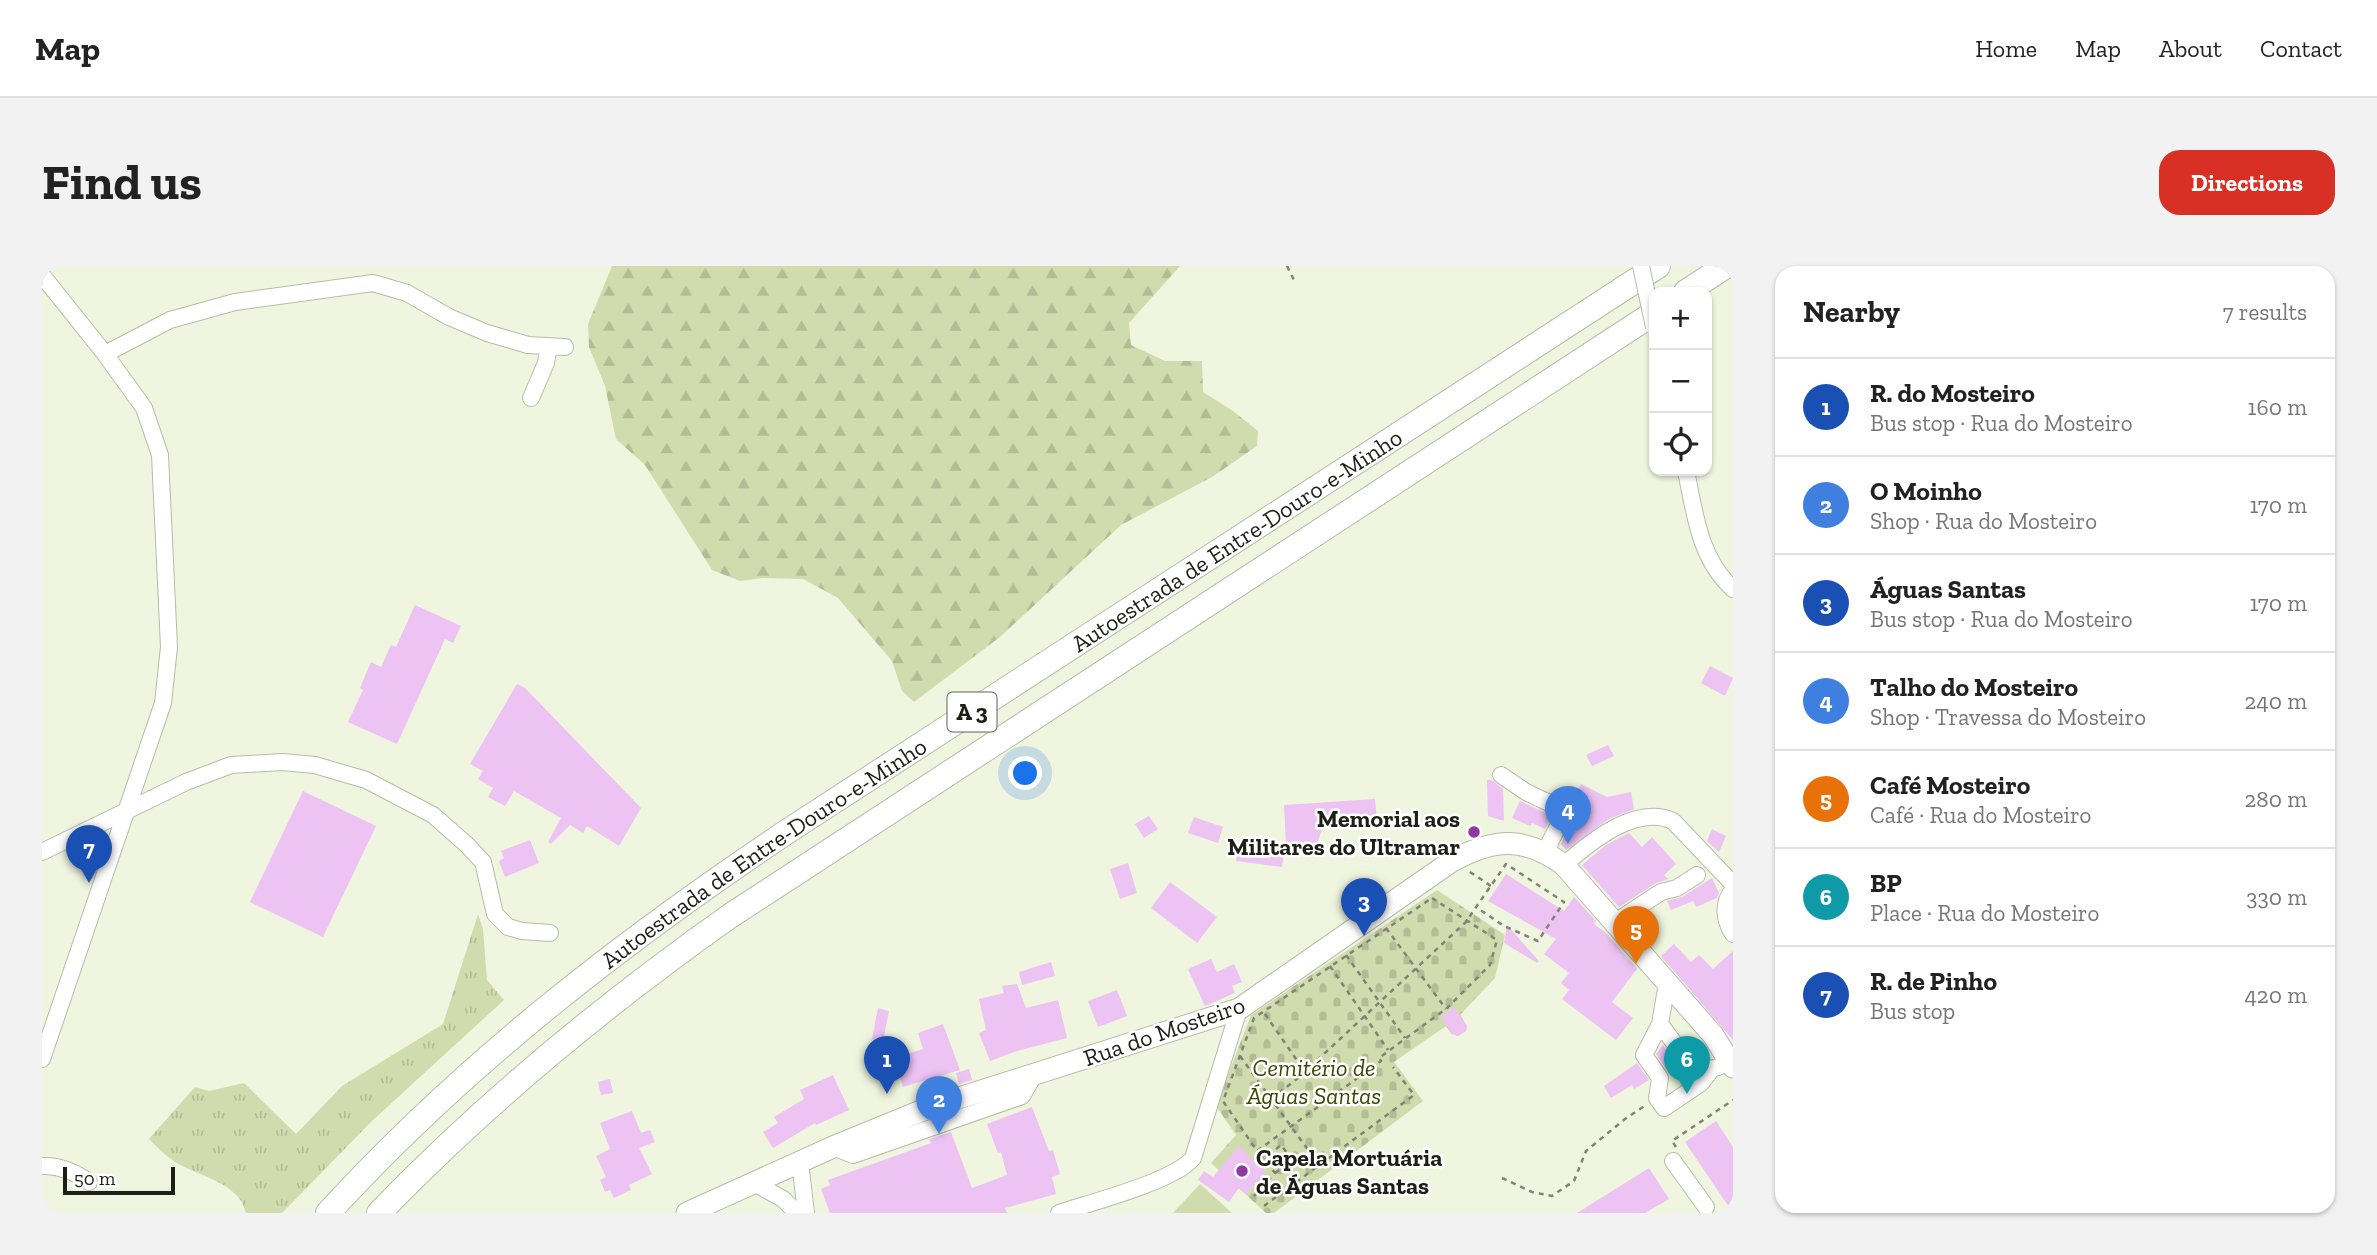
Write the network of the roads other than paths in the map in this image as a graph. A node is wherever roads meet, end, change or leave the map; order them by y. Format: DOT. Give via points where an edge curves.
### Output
graph roads {
  1 [pos="1642,266"];
  2 [pos="1658,266"];
  3 [pos="1726,266"];
  4 [pos="43,279"];
  5 [pos="1694,287"];
  6 [pos="1649,302"];
  7 [pos="1649,316"];
  8 [pos="105,354"];
  9 [pos="531,398"];
  10 [pos="1687,476"];
  11 [pos="1733,589"];
  12 [pos="1501,775"];
  13 [pos="125,813"];
  14 [pos="42,852"];
  15 [pos="1556,859"];
  16 [pos="1698,875"];
  17 [pos="1733,884"];
  18 [pos="1733,890"];
  19 [pos="1614,923"];
  20 [pos="550,933"];
  21 [pos="1733,934"];
  22 [pos="1667,984"];
  23 [pos="1239,1009"];
  24 [pos="1660,1024"];
  25 [pos="42,1059"];
  26 [pos="1725,1066"];
  27 [pos="1673,1161"];
  28 [pos="800,1162"];
  29 [pos="42,1166"];
  30 [pos="89,1182"];
  31 [pos="754,1183"];
  32 [pos="1704,1211"];
  33 [pos="328,1213"];
  34 [pos="379,1213"];
  35 [pos="687,1213"];
  36 [pos="797,1213"];
  37 [pos="806,1213"];
  38 [pos="1059,1213"];
  1 -- 6 [label="street, bridge"];
  2 -- 33 [label="highway, Autoestrada de Entre-Douro-e-Minho / A 3" via="688,899 496,1050"];
  3 -- 5 [label="highway"];
  4 -- 8 [label="street"];
  7 -- 34 [label="highway, Autoestrada de Entre-Douro-e-Minho / A 3" via="730,916 560,1045 450,1142"];
  8 -- 9 [label="street" via="170,320 235,302 373,283 407,293 487,333 528,345 557,347"];
  8 -- 13 [label="street" via="144,408 160,455 169,647 163,703"];
  10 -- 11 [label="street" via="1702,543 1712,566"];
  12 -- 15 [label="street" via="1566,811 1550,842"];
  13 -- 14 [label="street"];
  13 -- 20 [label="street" via="231,765 315,765 366,780 433,815 483,862 495,914 508,927"];
  13 -- 25 [label="street"];
  15 -- 17 [label="street" via="1621,824 1662,816 1673,821"];
  15 -- 19 [label="main road"];
  15 -- 23 [label="main road, Rua do Mosteiro" via="1530,846 1508,842 1488,845 1452,861"];
  16 -- 19 [label="street" via="1661,892"];
  18 -- 21 [label="street" via="1725,913"];
  19 -- 22 [label="main road"];
  22 -- 24 [label="street"];
  22 -- 26 [label="main road" via="1713,1035"];
  23 -- 28 [label="main road, Rua do Mosteiro" via="931,1107"];
  23 -- 38 [label="street" via="1188,1164 1169,1175"];
  24 -- 26 [label="street" via="1690,1064"];
  24 -- 26 [label="street" via="1644,1055 1660,1079 1657,1098 1664,1108"];
  27 -- 32 [label="street"];
  28 -- 31 [label="main road, Rua do Mosteiro"];
  28 -- 37 [label="street"];
  29 -- 30 [label="street" via="75,1172"];
  31 -- 35 [label="main road, Rua do Mosteiro"];
  31 -- 36 [label="street"];
}
